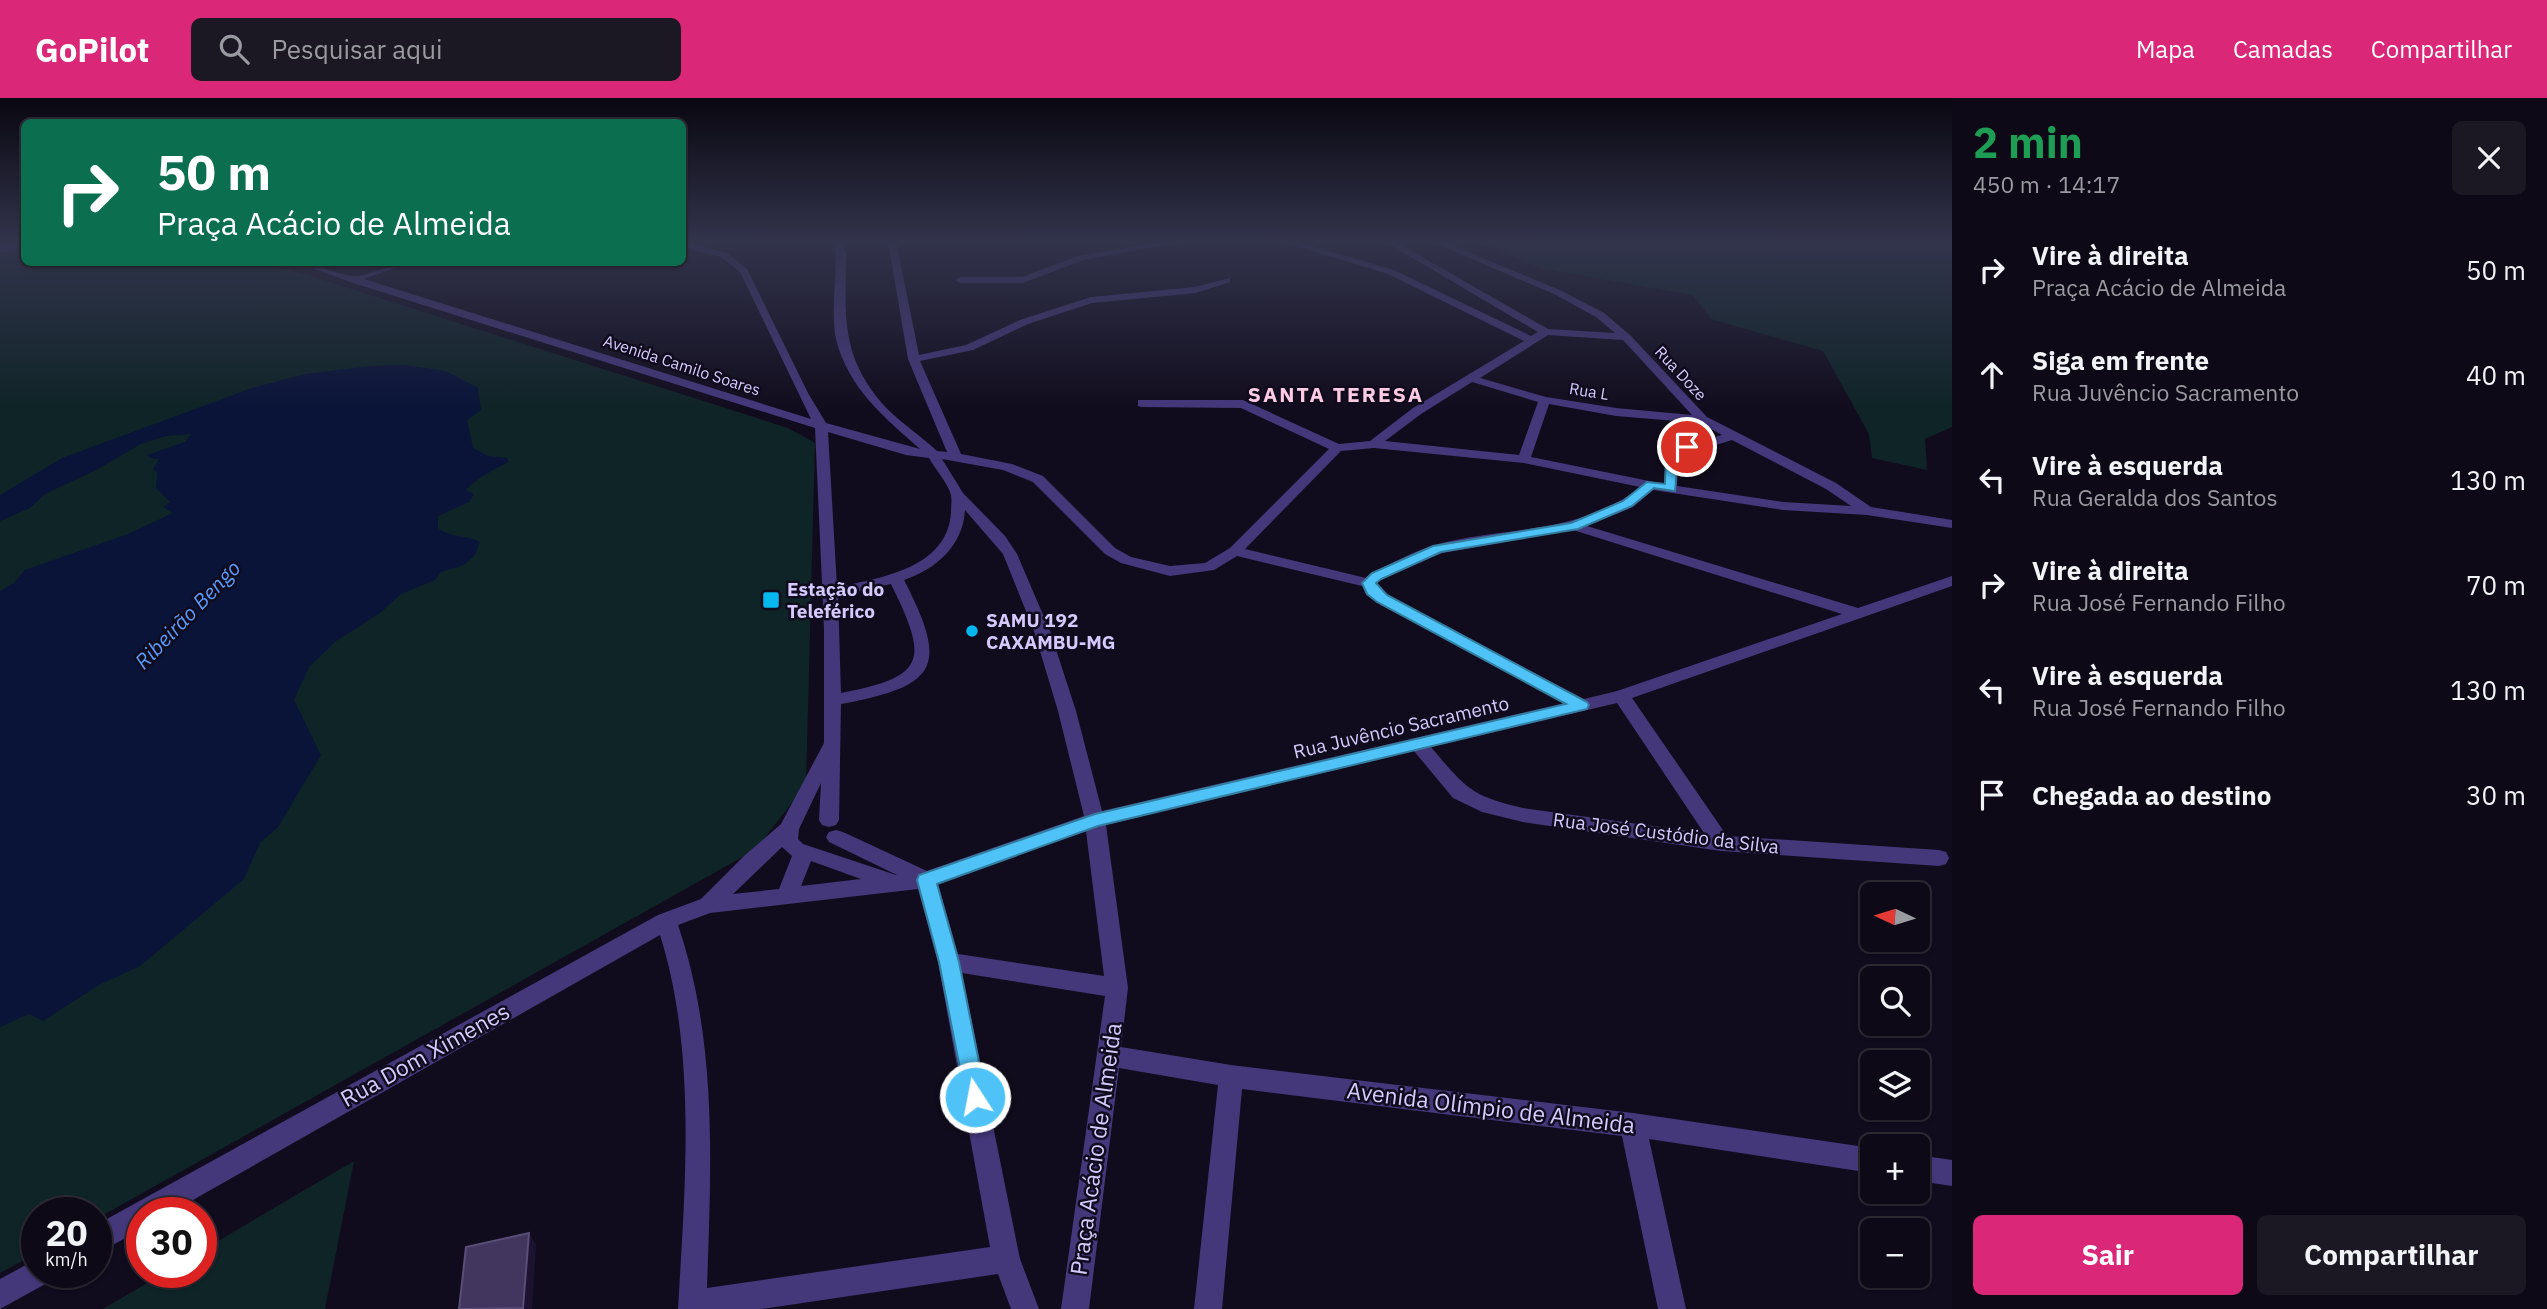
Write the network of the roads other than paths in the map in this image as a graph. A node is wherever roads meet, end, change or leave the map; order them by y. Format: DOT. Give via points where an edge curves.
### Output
graph roads {
  1 [pos="409,298"];
  2 [pos="756,298"];
  3 [pos="841,298"];
  4 [pos="903,298"];
  5 [pos="1117,298"];
  6 [pos="1443,298"];
  7 [pos="1485,298"];
  8 [pos="1567,298"];
  9 [pos="1546,332"];
  10 [pos="1626,337"];
  11 [pos="1532,341"];
  12 [pos="914,359"];
  13 [pos="1472,379"];
  14 [pos="792,399"];
  15 [pos="1545,400"];
  16 [pos="1142,404"];
  17 [pos="752,406"];
  18 [pos="1703,420"];
  19 [pos="821,426"];
  20 [pos="1734,435"];
  21 [pos="1374,444"];
  22 [pos="1337,448"];
  23 [pos="934,457"];
  24 [pos="956,458"];
  25 [pos="1524,459"];
  26 [pos="1652,484"];
  27 [pos="1670,489"];
  28 [pos="958,495"];
  29 [pos="1867,511"];
  30 [pos="1952,524"];
  31 [pos="1574,526"];
  32 [pos="1235,551"];
  33 [pos="895,578"];
  34 [pos="1952,581"];
  35 [pos="1369,583"];
  36 [pos="830,593"];
  37 [pos="1856,613"];
  38 [pos="1620,696"];
  39 [pos="832,700"];
  40 [pos="1581,705"];
  41 [pos="833,738"];
  42 [pos="1419,745"];
  43 [pos="1095,820"];
  44 [pos="791,827"];
  45 [pos="833,828"];
  46 [pos="1721,843"];
  47 [pos="808,853"];
  48 [pos="1939,858"];
  49 [pos="926,880"];
  50 [pos="894,883"];
  51 [pos="786,897"];
  52 [pos="709,905"];
  53 [pos="666,921"];
  54 [pos="949,962"];
  55 [pos="1117,988"];
  56 [pos="1110,1056"];
  57 [pos="1231,1076"];
  58 [pos="1633,1125"];
  59 [pos="1860,1159"];
  60 [pos="1930,1170"];
  61 [pos="1952,1173"];
  62 [pos="172,1197"];
  63 [pos="1006,1259"];
  64 [pos="21,1282"];
  65 [pos="0,1294"];
  66 [pos="692,1307"];
  67 [pos="1025,1309"];
  68 [pos="1075,1309"];
  69 [pos="1208,1309"];
  70 [pos="1672,1309"];
  1 -- 17 [label="street, Avenida Camilo Soares"];
  2 -- 14 [label="street"];
  3 -- 23 [label="street, Praça Acácio de Almeida" via="841,337 855,374 877,405"];
  4 -- 12 [label="street"];
  5 -- 12 [label="street" via="1091,300 1024,322 969,348"];
  6 -- 11 [label="street"];
  7 -- 9 [label="street"];
  8 -- 10 [label="street, Rua Doze" via="1600,315"];
  9 -- 10 [label="street"];
  9 -- 11 [label="street"];
  10 -- 18 [label="street, Rua Doze"];
  11 -- 13 [label="street"];
  12 -- 24 [label="street"];
  13 -- 15 [label="street, Rua L"];
  13 -- 21 [label="street" via="1417,411"];
  14 -- 17 [label="street"];
  14 -- 19 [label="street"];
  15 -- 18 [label="street, Rua L"];
  15 -- 25 [label="street"];
  16 -- 22 [label="street" via="1243,404"];
  17 -- 19 [label="street, Avenida Camilo Soares"];
  18 -- 20 [label="street, Rua Doze"];
  19 -- 23 [label="street, Avenida Camilo Soares"];
  19 -- 36 [label="street"];
  20 -- 27 [label="street" via="1672,456"];
  20 -- 29 [label="street, Rua Doze" via="1831,486"];
  21 -- 22 [label="street"];
  21 -- 25 [label="street"];
  22 -- 32 [label="street, Avenida Camilo Soares"];
  23 -- 24 [label="street, Avenida Camilo Soares"];
  23 -- 28 [label="street, Praça Acácio de Almeida"];
  24 -- 32 [label="street, Avenida Camilo Soares" via="1007,467 1038,479 1100,542 1126,560 1150,568 1189,571 1209,567"];
  25 -- 26 [label="street"];
  26 -- 27 [label="street"];
  26 -- 31 [label="street" via="1628,504"];
  27 -- 29 [label="street" via="1783,506"];
  28 -- 33 [label="street" via="957,524 946,545 926,565"];
  28 -- 43 [label="street, Praça Acácio de Almeida" via="1000,539 1021,577 1068,711"];
  29 -- 30 [label="street"];
  31 -- 35 [label="street" via="1438,549"];
  31 -- 37 [label="street"];
  32 -- 35 [label="street"];
  33 -- 36 [label="street"];
  33 -- 39 [label="street" via="918,618 924,653 919,671 906,682 877,692"];
  34 -- 37 [label="street, Rua Juvêncio Sacramento"];
  35 -- 40 [label="street" via="1382,598"];
  36 -- 39 [label="street"];
  37 -- 38 [label="street, Rua Juvêncio Sacramento"];
  38 -- 40 [label="street, Rua Juvêncio Sacramento"];
  38 -- 46 [label="street"];
  39 -- 41 [label="street"];
  40 -- 42 [label="street, Rua Juvêncio Sacramento"];
  41 -- 44 [label="street"];
  41 -- 45 [label="street"];
  42 -- 43 [label="street, Rua Juvêncio Sacramento"];
  42 -- 46 [label="street, Rua José Custódio da Silva" via="1460,793 1489,807"];
  43 -- 49 [label="street"];
  43 -- 55 [label="street, Praça Acácio de Almeida"];
  44 -- 45 [label="street" via="815,816"];
  44 -- 47 [label="street" via="787,835 792,846"];
  44 -- 52 [label="street, Rua Dom Ximenes"];
  45 -- 47 [label="street" via="827,847"];
  45 -- 49 [label="street"];
  46 -- 48 [label="street, Rua José Custódio da Silva"];
  47 -- 50 [label="street"];
  47 -- 51 [label="street"];
  49 -- 50 [label="street, Rua Dom Ximenes"];
  49 -- 54 [label="street"];
  50 -- 51 [label="street, Rua Dom Ximenes"];
  51 -- 52 [label="street, Rua Dom Ximenes"];
  52 -- 53 [label="street, Rua Dom Ximenes"];
  53 -- 62 [label="street, Rua Dom Ximenes"];
  53 -- 66 [label="street" via="686,991 696,1089"];
  54 -- 55 [label="street"];
  54 -- 63 [label="street"];
  55 -- 56 [label="street, Praça Acácio de Almeida"];
  56 -- 57 [label="street, Avenida Olímpio de Almeida"];
  56 -- 68 [label="street, Praça Acácio de Almeida"];
  57 -- 58 [label="street, Avenida Olímpio de Almeida"];
  57 -- 69 [label="street"];
  58 -- 59 [label="street, Avenida Olímpio de Almeida"];
  58 -- 70 [label="street"];
  60 -- 61 [label="street"];
  63 -- 66 [label="street"];
  63 -- 67 [label="street"];
  64 -- 65 [label="street"];
}
